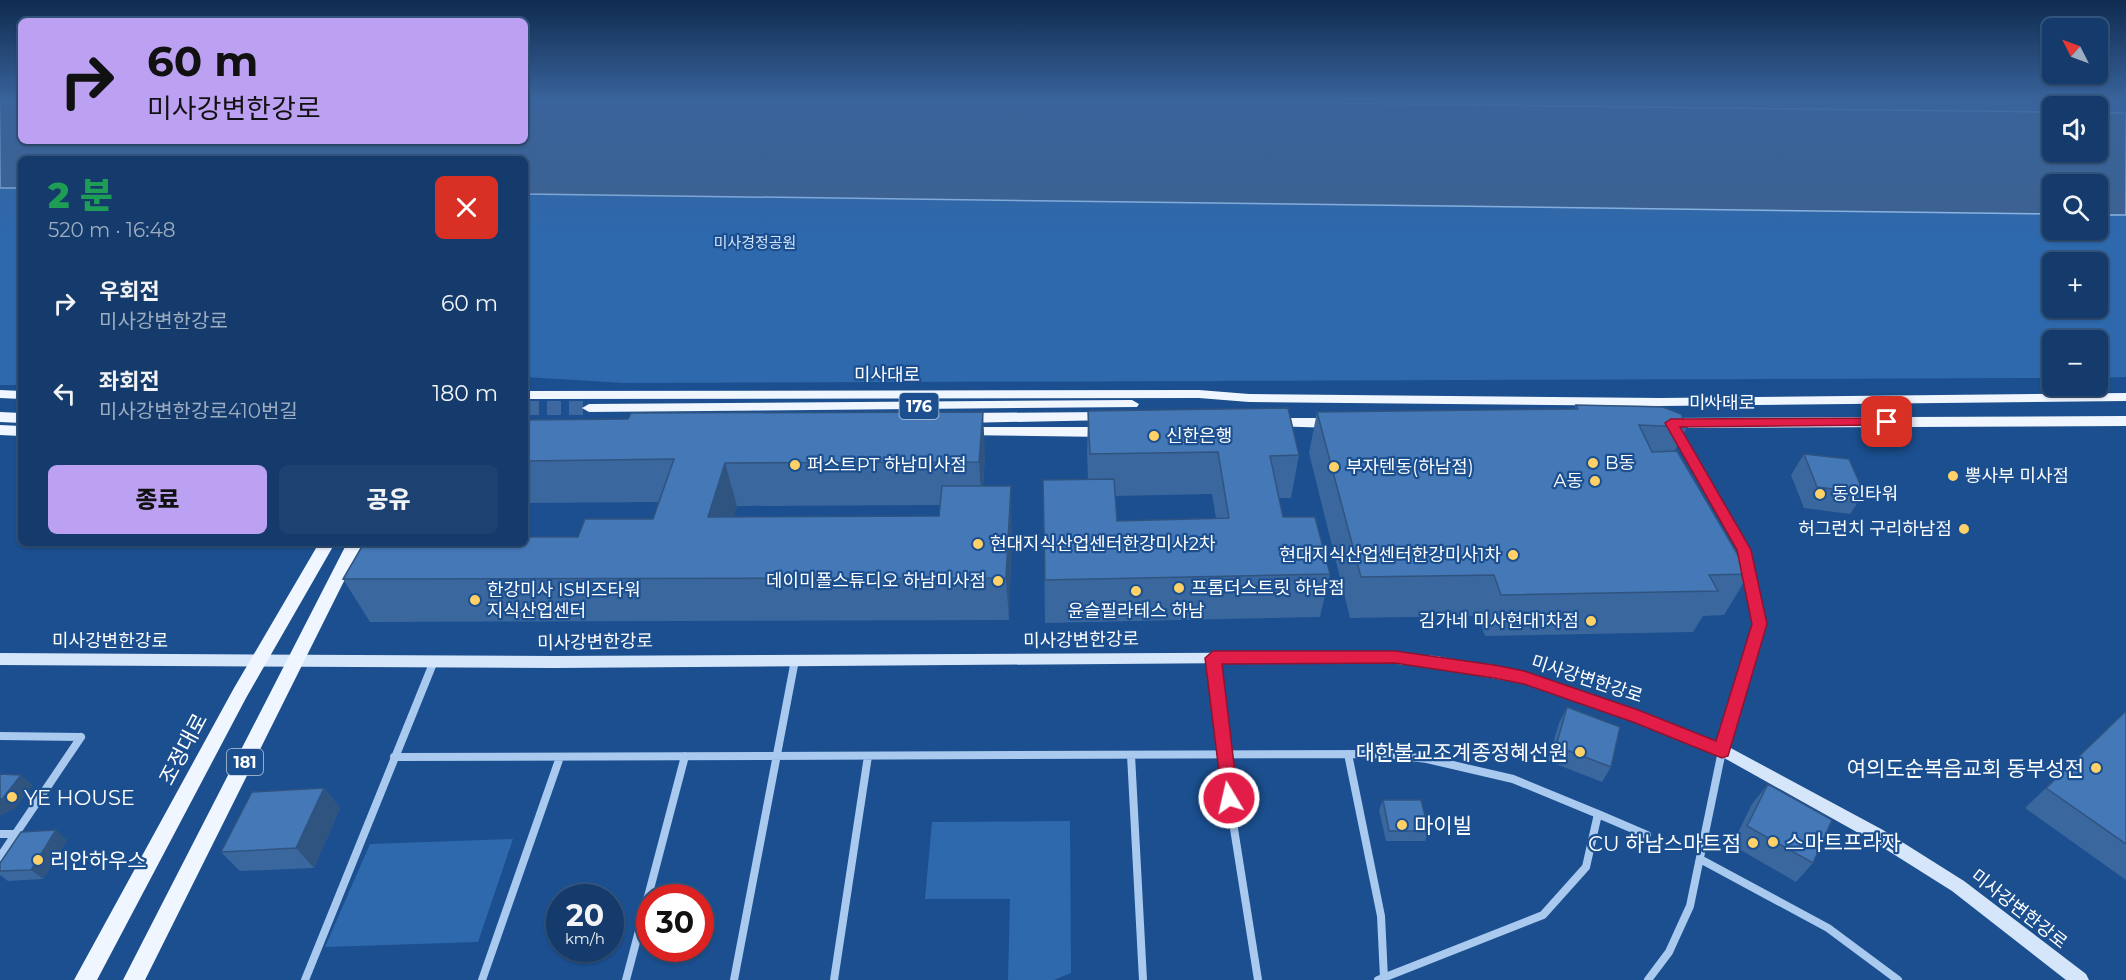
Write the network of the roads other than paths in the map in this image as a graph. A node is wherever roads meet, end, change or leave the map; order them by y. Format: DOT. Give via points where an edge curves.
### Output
graph roads {
  1 [pos="0,394"];
  2 [pos="18,395"];
  3 [pos="528,395"];
  4 [pos="2126,397"];
  5 [pos="1249,398"];
  6 [pos="0,404"];
  7 [pos="18,404"];
  8 [pos="0,417"];
  9 [pos="1145,417"];
  10 [pos="18,418"];
  11 [pos="2126,422"];
  12 [pos="1258,423"];
  13 [pos="1351,423"];
  14 [pos="1650,423"];
  15 [pos="1671,423"];
  16 [pos="0,430"];
  17 [pos="18,431"];
  18 [pos="952,432"];
  19 [pos="1124,432"];
  20 [pos="325,546"];
  21 [pos="353,546"];
  22 [pos="1213,658"];
  23 [pos="0,659"];
  24 [pos="294,660"];
  25 [pos="435,660"];
  26 [pos="796,660"];
  27 [pos="259,661"];
  28 [pos="0,736"];
  29 [pos="1722,750"];
  30 [pos="1222,753"];
  31 [pos="1348,754"];
  32 [pos="1131,755"];
  33 [pos="685,756"];
  34 [pos="777,756"];
  35 [pos="868,756"];
  36 [pos="394,757"];
  37 [pos="560,757"];
  38 [pos="1598,814"];
  39 [pos="0,834"];
  40 [pos="16,834"];
  41 [pos="1647,835"];
  42 [pos="0,857"];
  43 [pos="1700,859"];
  44 [pos="1381,979"];
  45 [pos="85,980"];
  46 [pos="134,980"];
  47 [pos="305,980"];
  48 [pos="482,980"];
  49 [pos="626,980"];
  50 [pos="734,980"];
  51 [pos="834,980"];
  52 [pos="1143,980"];
  53 [pos="1258,980"];
  54 [pos="1648,980"];
  55 [pos="1898,980"];
  56 [pos="2080,980"];
  1 -- 2 [label="main road"];
  3 -- 5 [label="main road, 미사대로" via="1199,394"];
  4 -- 5 [label="main road, 미사대로 / 176" via="1660,402"];
  5 -- 9 [label="main road, 미사대로 / 176" via="1193,404 589,415"];
  6 -- 7 [label="main road"];
  8 -- 10 [label="main road"];
  11 -- 15 [label="main road, 미사대로"];
  12 -- 13 [label="main road"];
  14 -- 15 [label="main road, 미사대로"];
  15 -- 29 [label="street" via="1744,550 1760,624"];
  16 -- 17 [label="main road"];
  18 -- 19 [label="main road"];
  20 -- 27 [label="main road, 조정대로 / 181"];
  21 -- 24 [label="main road, 181"];
  22 -- 26 [label="street, 미사강변한강로"];
  22 -- 29 [label="street, 미사강변한강로" via="1395,657 1494,671 1638,717"];
  22 -- 30 [label="street"];
  23 -- 27 [label="street, 미사강변한강로"];
  24 -- 25 [label="street, 미사강변한강로"];
  24 -- 27 [label="street, 미사강변한강로"];
  24 -- 46 [label="main road, 181"];
  25 -- 26 [label="street, 미사강변한강로"];
  25 -- 36 [label="street"];
  26 -- 34 [label="street"];
  27 -- 45 [label="main road, 조정대로 / 181"];
  28 -- 40 [label="street" via="81,737"];
  29 -- 43 [label="street"];
  29 -- 56 [label="street, 미사강변한강로" via="1877,835 1958,886"];
  30 -- 31 [label="street"];
  30 -- 32 [label="street"];
  30 -- 53 [label="street"];
  31 -- 38 [label="street" via="1427,759 1513,779"];
  31 -- 44 [label="street" via="1381,916"];
  32 -- 35 [label="street"];
  32 -- 52 [label="street"];
  33 -- 34 [label="street"];
  33 -- 37 [label="street"];
  33 -- 49 [label="street"];
  34 -- 35 [label="street"];
  34 -- 50 [label="street"];
  35 -- 51 [label="street"];
  36 -- 37 [label="street"];
  36 -- 47 [label="street"];
  37 -- 48 [label="street"];
  38 -- 41 [label="street"];
  38 -- 44 [label="street" via="1586,867 1543,915"];
  39 -- 40 [label="street"];
  40 -- 42 [label="street"];
  43 -- 54 [label="street" via="1690,906 1669,952"];
  43 -- 55 [label="street" via="1798,909"];
}
